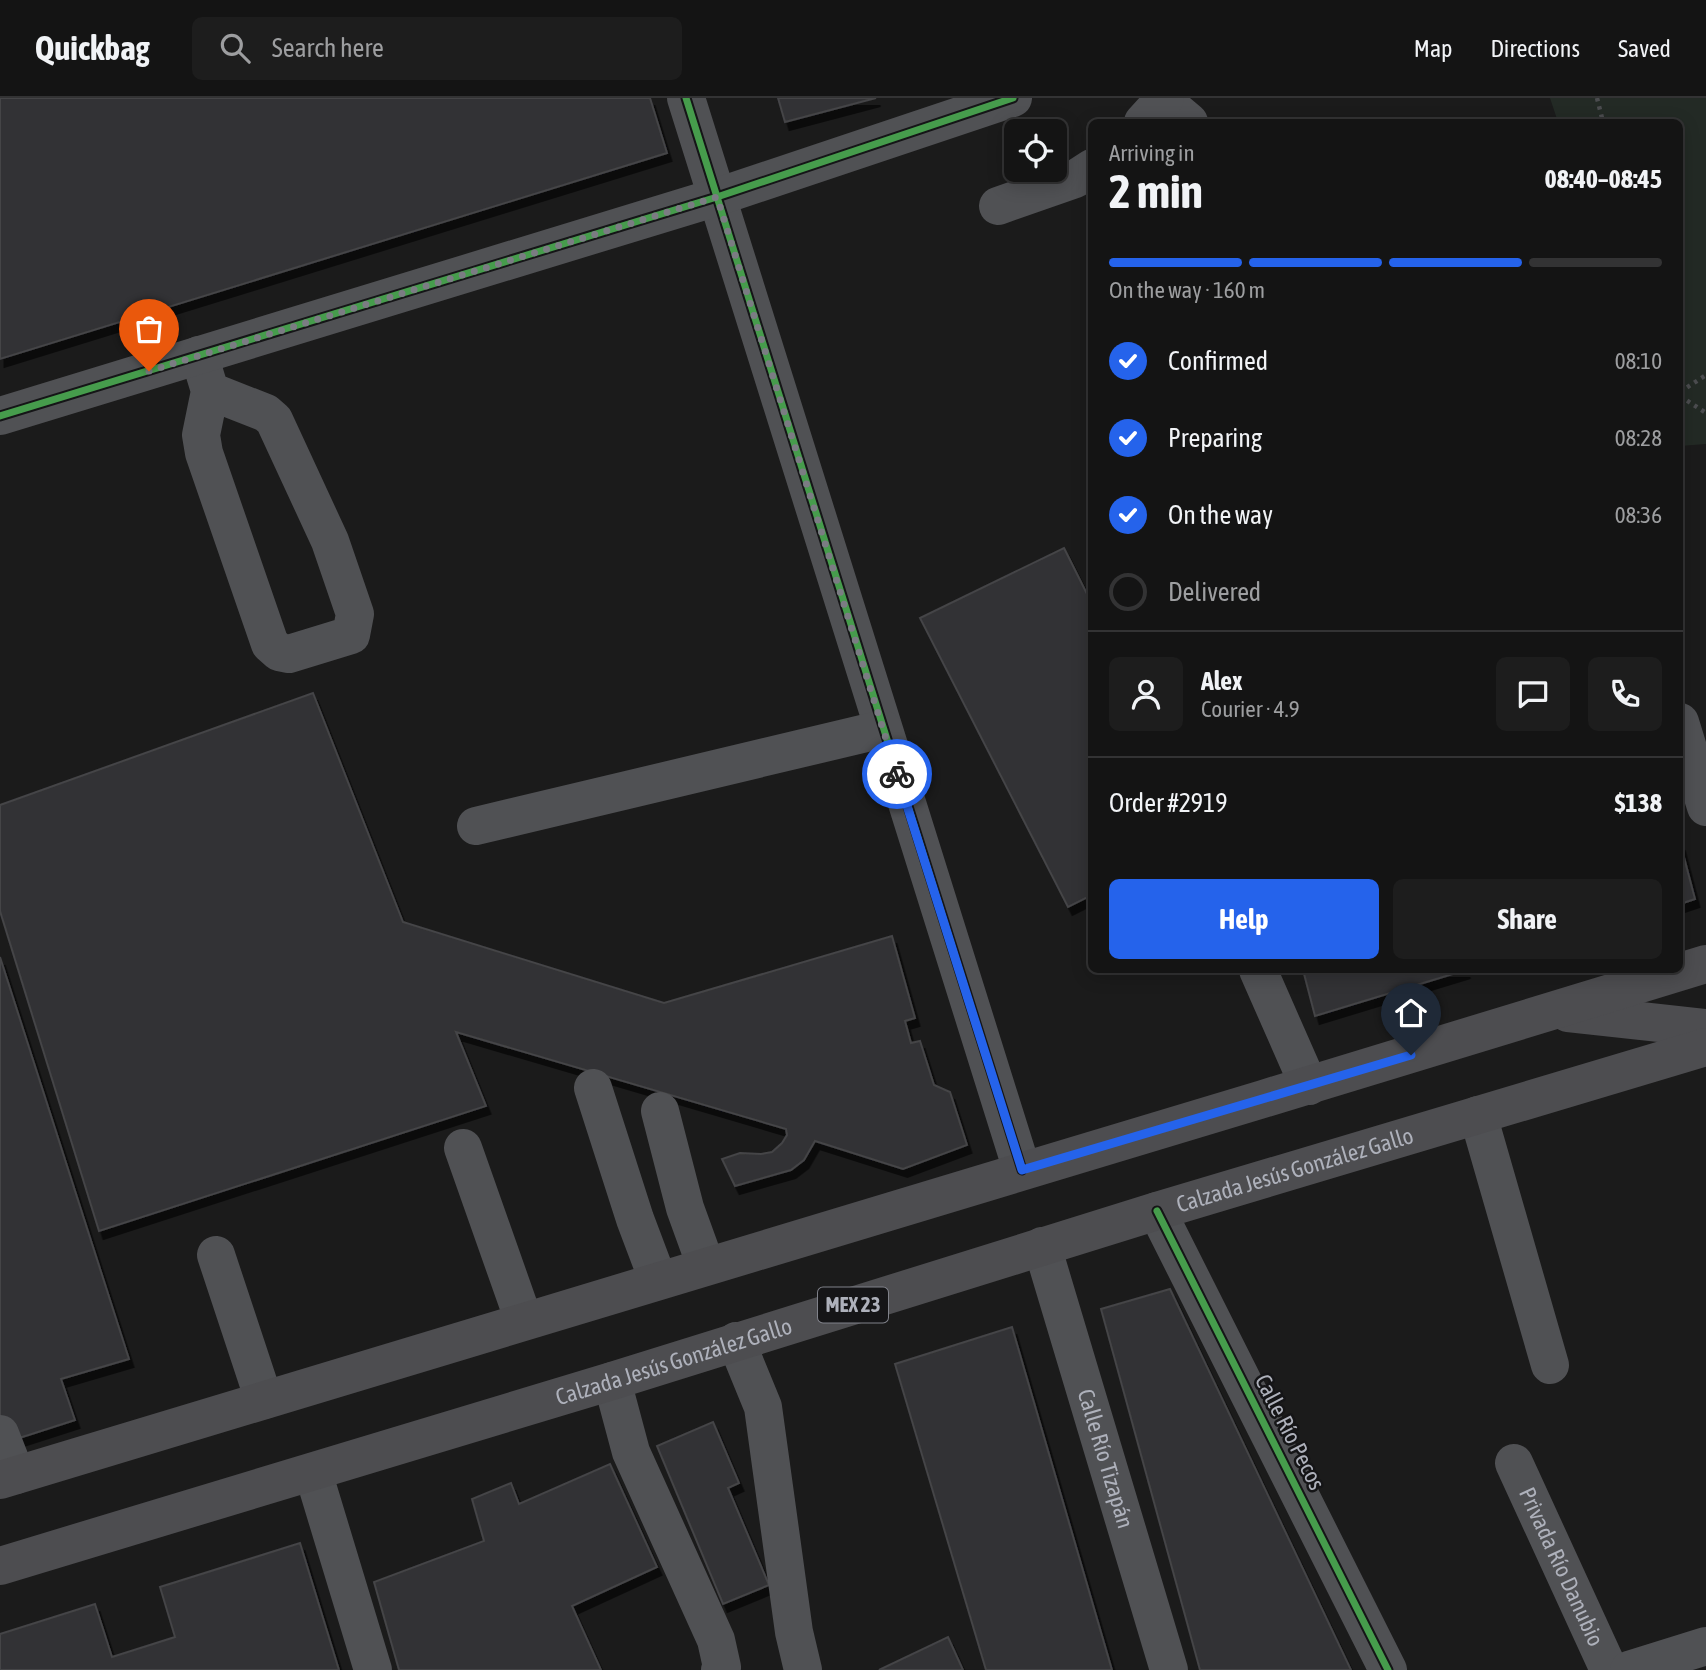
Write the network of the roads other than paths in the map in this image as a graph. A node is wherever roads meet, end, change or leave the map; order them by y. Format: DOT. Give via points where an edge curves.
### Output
graph roads {
  1 [pos="686,98"];
  2 [pos="1013,98"];
  3 [pos="1088,171"];
  4 [pos="717,197"];
  5 [pos="998,206"];
  6 [pos="204,373"];
  7 [pos="0,416"];
  8 [pos="883,729"];
  9 [pos="1683,732"];
  10 [pos="1706,807"];
  11 [pos="476,826"];
  12 [pos="1706,964"];
  13 [pos="1683,971"];
  14 [pos="1259,973"];
  15 [pos="1677,973"];
  16 [pos="1552,1011"];
  17 [pos="1706,1028"];
  18 [pos="1706,1046"];
  19 [pos="1310,1086"];
  20 [pos="593,1088"];
  21 [pos="660,1111"];
  22 [pos="1478,1115"];
  23 [pos="463,1148"];
  24 [pos="1022,1170"];
  25 [pos="1157,1211"];
  26 [pos="1042,1247"];
  27 [pos="216,1255"];
  28 [pos="706,1266"];
  29 [pos="657,1280"];
  30 [pos="524,1321"];
  31 [pos="736,1341"];
  32 [pos="1550,1365"];
  33 [pos="612,1381"];
  34 [pos="264,1400"];
  35 [pos="0,1434"];
  36 [pos="1514,1463"];
  37 [pos="313,1472"];
  38 [pos="8,1478"];
  39 [pos="0,1566"];
  40 [pos="1706,1646"];
  41 [pos="373,1670"];
  42 [pos="720,1670"];
  43 [pos="803,1670"];
  44 [pos="1169,1670"];
  45 [pos="1388,1670"];
  46 [pos="1609,1670"];
  47 [pos="1629,1670"];
  1 -- 4 [label="street"];
  2 -- 4 [label="street"];
  3 -- 5 [label="street"];
  4 -- 6 [label="street"];
  4 -- 8 [label="street"];
  6 -- 6 [label="street" via="274,420 330,541 355,614 351,635 289,654 270,644 204,453"];
  6 -- 7 [label="street"];
  8 -- 11 [label="street"];
  8 -- 24 [label="street"];
  9 -- 10 [label="street"];
  12 -- 13 [label="main road"];
  14 -- 19 [label="street"];
  15 -- 16 [label="main road"];
  16 -- 17 [label="main road"];
  16 -- 19 [label="main road"];
  18 -- 22 [label="main road, Calzada Jesús González Gallo / MEX 23"];
  19 -- 24 [label="main road"];
  20 -- 29 [label="street"];
  21 -- 28 [label="street" via="685,1208"];
  22 -- 25 [label="main road, Calzada Jesús González Gallo / MEX 23"];
  22 -- 32 [label="street"];
  23 -- 30 [label="street"];
  24 -- 28 [label="main road"];
  25 -- 26 [label="main road, Calzada Jesús González Gallo / MEX 23"];
  25 -- 45 [label="street, Calle Río Pecos"];
  26 -- 31 [label="main road, Calzada Jesús González Gallo / MEX 23"];
  26 -- 44 [label="street, Calle Río Tizapán"];
  27 -- 34 [label="street"];
  28 -- 29 [label="main road"];
  29 -- 30 [label="main road"];
  30 -- 34 [label="main road"];
  31 -- 33 [label="main road, Calzada Jesús González Gallo / MEX 23"];
  31 -- 43 [label="street" via="763,1407"];
  33 -- 37 [label="main road, Calzada Jesús González Gallo / MEX 23"];
  33 -- 42 [label="street" via="631,1452 716,1640"];
  34 -- 38 [label="main road"];
  35 -- 38 [label="street"];
  36 -- 46 [label="street, Privada Río Danubio"];
  37 -- 39 [label="main road, Calzada Jesús González Gallo / MEX 23"];
  37 -- 41 [label="street"];
  40 -- 47 [label="street"];
}
